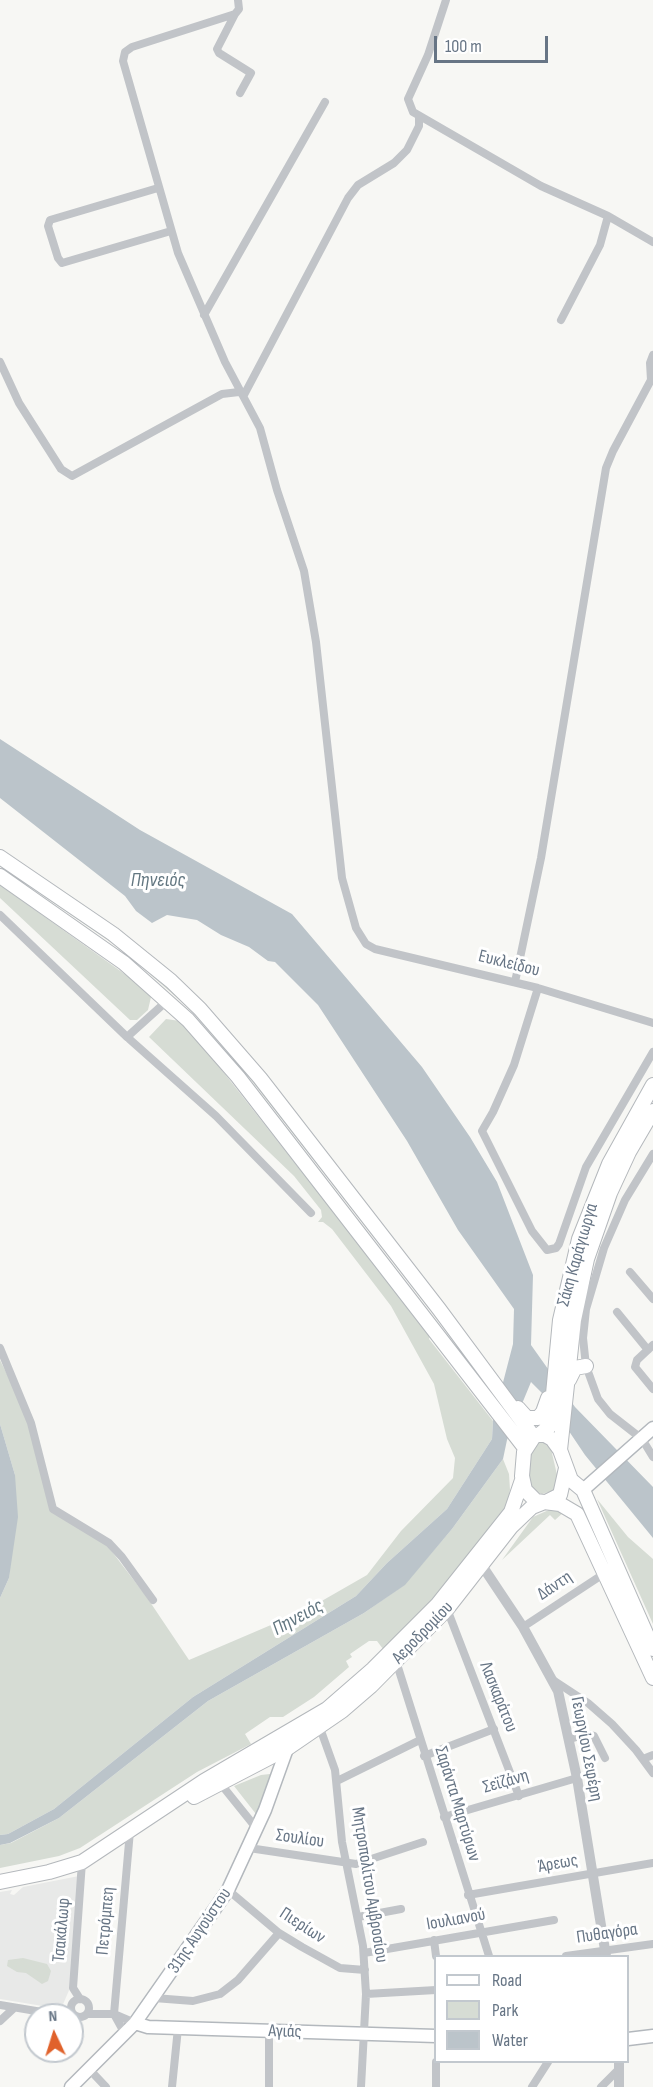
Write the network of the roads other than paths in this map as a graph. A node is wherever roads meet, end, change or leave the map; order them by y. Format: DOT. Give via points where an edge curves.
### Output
graph roads {
  1 [pos="238,0"];
  2 [pos="446,0"];
  3 [pos="235,14"];
  4 [pos="240,93"];
  5 [pos="325,102"];
  6 [pos="419,117"];
  7 [pos="158,188"];
  8 [pos="608,216"];
  9 [pos="171,231"];
  10 [pos="653,242"];
  11 [pos="204,315"];
  12 [pos="561,320"];
  13 [pos="653,355"];
  14 [pos="0,362"];
  15 [pos="242,394"];
  16 [pos="0,857"];
  17 [pos="0,876"];
  18 [pos="0,915"];
  19 [pos="515,982"];
  20 [pos="538,988"];
  21 [pos="168,1000"];
  22 [pos="653,1023"];
  23 [pos="127,1037"];
  24 [pos="653,1052"];
  25 [pos="653,1085"];
  26 [pos="653,1111"];
  27 [pos="653,1154"];
  28 [pos="311,1213"];
  29 [pos="630,1272"];
  30 [pos="653,1299"];
  31 [pos="617,1312"];
  32 [pos="650,1347"];
  33 [pos="0,1348"];
  34 [pos="585,1366"];
  35 [pos="565,1379"];
  36 [pos="653,1389"];
  37 [pos="520,1424"];
  38 [pos="653,1428"];
  39 [pos="537,1436"];
  40 [pos="641,1439"];
  41 [pos="560,1445"];
  42 [pos="653,1457"];
  43 [pos="566,1466"];
  44 [pos="522,1480"];
  45 [pos="583,1491"];
  46 [pos="544,1503"];
  47 [pos="568,1508"];
  48 [pos="483,1567"];
  49 [pos="605,1573"];
  50 [pos="153,1600"];
  51 [pos="447,1609"];
  52 [pos="523,1627"];
  53 [pos="653,1649"];
  54 [pos="396,1661"];
  55 [pos="653,1678"];
  56 [pos="554,1680"];
  57 [pos="320,1728"];
  58 [pos="494,1729"];
  59 [pos="293,1730"];
  60 [pos="570,1739"];
  61 [pos="420,1740"];
  62 [pos="288,1748"];
  63 [pos="653,1755"];
  64 [pos="424,1756"];
  65 [pos="605,1758"];
  66 [pos="643,1759"];
  67 [pos="653,1773"];
  68 [pos="577,1778"];
  69 [pos="337,1782"];
  70 [pos="220,1783"];
  71 [pos="519,1796"];
  72 [pos="444,1817"];
  73 [pos="133,1829"];
  74 [pos="257,1829"];
  75 [pos="423,1842"];
  76 [pos="249,1848"];
  77 [pos="82,1862"];
  78 [pos="347,1862"];
  79 [pos="653,1863"];
  80 [pos="592,1875"];
  81 [pos="0,1882"];
  82 [pos="228,1890"];
  83 [pos="468,1895"];
  84 [pos="400,1909"];
  85 [pos="358,1917"];
  86 [pos="554,1920"];
  87 [pos="481,1932"];
  88 [pos="279,1933"];
  89 [pos="434,1940"];
  90 [pos="653,1944"];
  91 [pos="364,1953"];
  92 [pos="606,1954"];
  93 [pos="436,1955"];
  94 [pos="489,1955"];
  95 [pos="586,1955"];
  96 [pos="365,1970"];
  97 [pos="434,1990"];
  98 [pos="366,1994"];
  99 [pos="154,1998"];
  100 [pos="80,1999"];
  101 [pos="74,2003"];
  102 [pos="89,2004"];
  103 [pos="0,2005"];
  104 [pos="14,2008"];
  105 [pos="24,2010"];
  106 [pos="97,2013"];
  107 [pos="87,2014"];
  108 [pos="114,2014"];
  109 [pos="84,2015"];
  110 [pos="0,2021"];
  111 [pos="135,2023"];
  112 [pos="178,2028"];
  113 [pos="269,2032"];
  114 [pos="125,2034"];
  115 [pos="364,2035"];
  116 [pos="434,2036"];
  117 [pos="653,2036"];
  118 [pos="629,2039"];
  119 [pos="436,2063"];
  120 [pos="547,2063"];
  121 [pos="619,2065"];
  122 [pos="89,2069"];
  123 [pos="71,2087"];
  124 [pos="106,2087"];
  125 [pos="172,2087"];
  126 [pos="268,2087"];
  127 [pos="361,2087"];
  128 [pos="436,2087"];
  129 [pos="532,2087"];
  130 [pos="601,2087"];
  131 [pos="619,2087"];
  1 -- 3 [label="street"];
  2 -- 6 [label="street" via="408,99"];
  3 -- 4 [label="street" via="217,49 250,73"];
  3 -- 7 [label="street" via="125,52 124,66"];
  5 -- 11 [label="street"];
  6 -- 8 [label="street" via="541,186"];
  6 -- 15 [label="street" via="419,126 407,150 394,163 358,185 348,198"];
  7 -- 9 [label="street"];
  7 -- 9 [label="street" via="50,220 48,226 62,263"];
  8 -- 10 [label="street"];
  8 -- 12 [label="street" via="600,245"];
  9 -- 11 [label="street"];
  11 -- 15 [label="street"];
  13 -- 19 [label="street" via="651,380 606,468 541,858"];
  14 -- 15 [label="street" via="20,403 62,469 72,476 216,397 230,392"];
  15 -- 19 [label="street, Ευκλείδου" via="265,440 308,585 342,878 359,935 375,949"];
  16 -- 37 [label="main road" via="113,933 186,995 260,1078 439,1309"];
  17 -- 21 [label="main road" via="108,951"];
  18 -- 23 [label="street"];
  19 -- 20 [label="street, Ευκλείδου"];
  20 -- 22 [label="street, Ευκλείδου"];
  20 -- 24 [label="street" via="514,1065 482,1131 532,1231 547,1250 559,1244 586,1167"];
  21 -- 23 [label="street"];
  21 -- 37 [label="main road" via="238,1077 432,1329"];
  23 -- 28 [label="street" via="216,1116"];
  25 -- 35 [label="main road, Σάκη Καράγιωργα" via="613,1156 587,1215 565,1293 556,1356"];
  26 -- 35 [label="main road, Σάκη Καράγιωργα" via="621,1168 596,1232 579,1294"];
  27 -- 34 [label="street, Σάκη Καράγιωργα" via="617,1217 595,1275 584,1319"];
  29 -- 30 [label="street"];
  31 -- 32 [label="street"];
  32 -- 36 [label="street" via="635,1367"];
  33 -- 50 [label="street" via="31,1424 52,1509 109,1543"];
  34 -- 35 [label="main road" via="577,1367"];
  34 -- 40 [label="street, Σάκη Καράγιωργα" via="600,1403"];
  35 -- 37 [label="main road" via="542,1415"];
  35 -- 39 [label="main road, Σάκη Καράγιωργα"];
  35 -- 41 [label="main road, Σάκη Καράγιωργα"];
  37 -- 39 [label="main road"];
  38 -- 40 [label="main road"];
  39 -- 41 [label="main road" via="551,1437"];
  39 -- 44 [label="main road, Αεροδρομίου"];
  40 -- 42 [label="street, Σάκη Καράγιωργα"];
  40 -- 45 [label="main road"];
  41 -- 43 [label="main road"];
  43 -- 45 [label="main road" via="573,1482"];
  43 -- 46 [label="main road, Αεροδρομίου" via="560,1495"];
  44 -- 46 [label="main road" via="528,1495"];
  44 -- 59 [label="main road, Αεροδρομίου" via="511,1512 437,1605 339,1699"];
  45 -- 47 [label="main road" via="581,1503"];
  45 -- 53 [label="main road"];
  46 -- 47 [label="main road"];
  46 -- 48 [label="main road, Αεροδρομίου" via="532,1506"];
  47 -- 49 [label="main road" via="576,1512 583,1524"];
  48 -- 51 [label="main road, Αεροδρομίου"];
  48 -- 52 [label="street, Γεωργίου Σεφέρη"];
  49 -- 52 [label="street, Δάντη"];
  49 -- 55 [label="main road"];
  51 -- 54 [label="main road, Αεροδρομίου"];
  51 -- 58 [label="street, Λασκαράτου"];
  52 -- 56 [label="street, Γεωργίου Σεφέρη"];
  54 -- 57 [label="main road, Αεροδρομίου"];
  54 -- 61 [label="street, Σαράντα Μαρτύρων"];
  56 -- 60 [label="street, Γεωργίου Σεφέρη"];
  56 -- 66 [label="street" via="601,1714"];
  57 -- 62 [label="main road, Αεροδρομίου"];
  57 -- 69 [label="street, Μητροπολίτου Αμβροσίου" via="332,1756"];
  58 -- 64 [label="street"];
  58 -- 71 [label="street, Λασκαράτου"];
  59 -- 62 [label="main road"];
  59 -- 73 [label="main road, Αεροδρομίου" via="204,1780"];
  60 -- 65 [label="street" via="594,1736"];
  60 -- 68 [label="street, Γεωργίου Σεφέρη"];
  61 -- 64 [label="street, Σαράντα Μαρτύρων"];
  61 -- 69 [label="street"];
  62 -- 70 [label="main road, Αεροδρομίου"];
  62 -- 74 [label="main road, 31ης Αυγούστου"];
  63 -- 66 [label="street"];
  64 -- 72 [label="street, Σαράντα Μαρτύρων"];
  66 -- 67 [label="street"];
  68 -- 71 [label="street, Σεϊζάνη"];
  68 -- 80 [label="street, Γεωργίου Σεφέρη"];
  69 -- 78 [label="street, Μητροπολίτου Αμβροσίου"];
  70 -- 73 [label="main road, Αεροδρομίου"];
  70 -- 74 [label="street"];
  71 -- 72 [label="street, Σεϊζάνη"];
  72 -- 83 [label="street, Σαράντα Μαρτύρων"];
  73 -- 77 [label="main road"];
  73 -- 108 [label="street, Πετρόμπεη"];
  74 -- 76 [label="main road, 31ης Αυγούστου"];
  75 -- 78 [label="street, Σουλίου" via="369,1861"];
  76 -- 78 [label="street, Σουλίου"];
  76 -- 82 [label="main road, 31ης Αυγούστου"];
  77 -- 81 [label="main road"];
  77 -- 100 [label="street, Τσακάλωφ" via="73,1988"];
  78 -- 85 [label="street, Μητροπολίτου Αμβροσίου"];
  79 -- 80 [label="street, Άρεως"];
  80 -- 83 [label="street, Άρεως"];
  80 -- 92 [label="street, Γεωργίου Σεφέρη"];
  82 -- 88 [label="street, Πιερίων"];
  82 -- 99 [label="main road, 31ης Αυγούστου"];
  83 -- 87 [label="street, Σαράντα Μαρτύρων"];
  84 -- 85 [label="street"];
  85 -- 91 [label="street, Μητροπολίτου Αμβροσίου"];
  86 -- 87 [label="street, Ιουλιανού"];
  87 -- 89 [label="street, Ιουλιανού"];
  87 -- 94 [label="street, Σαράντα Μαρτύρων"];
  88 -- 96 [label="street, Πιερίων" via="340,1968"];
  88 -- 99 [label="street" via="238,1980 220,1994 193,2001"];
  89 -- 91 [label="street, Ιουλιανού"];
  89 -- 93 [label="street"];
  90 -- 92 [label="street, Πυθαγόρα"];
  91 -- 96 [label="street, Μητροπολίτου Αμβροσίου"];
  92 -- 95 [label="street, Πυθαγόρα"];
  96 -- 98 [label="street, Μητροπολίτου Αμβροσίου"];
  97 -- 98 [label="street"];
  98 -- 115 [label="street, Μητροπολίτου Αμβροσίου"];
  99 -- 111 [label="main road, 31ης Αυγούστου"];
  100 -- 101 [label="street"];
  100 -- 102 [label="street"];
  102 -- 106 [label="street"];
  102 -- 107 [label="street"];
  103 -- 104 [label="street"];
  104 -- 105 [label="street"];
  104 -- 110 [label="street"];
  106 -- 107 [label="street"];
  106 -- 108 [label="street"];
  107 -- 109 [label="street"];
  108 -- 111 [label="street"];
  108 -- 114 [label="street"];
  111 -- 112 [label="main road, Αγιάς"];
  111 -- 114 [label="main road, 31ης Αυγούστου"];
  112 -- 113 [label="main road, Αγιάς"];
  112 -- 125 [label="street"];
  113 -- 115 [label="main road, Αγιάς"];
  113 -- 126 [label="street"];
  114 -- 122 [label="main road, 31ης Αυγούστου"];
  115 -- 116 [label="main road, Αγιάς"];
  115 -- 127 [label="street, Μητροπολίτου Αμβροσίου"];
  117 -- 118 [label="main road"];
  119 -- 128 [label="street"];
  120 -- 129 [label="street"];
  121 -- 130 [label="street"];
  121 -- 131 [label="street"];
  122 -- 123 [label="main road, 31ης Αυγούστου"];
  122 -- 124 [label="street"];
}
